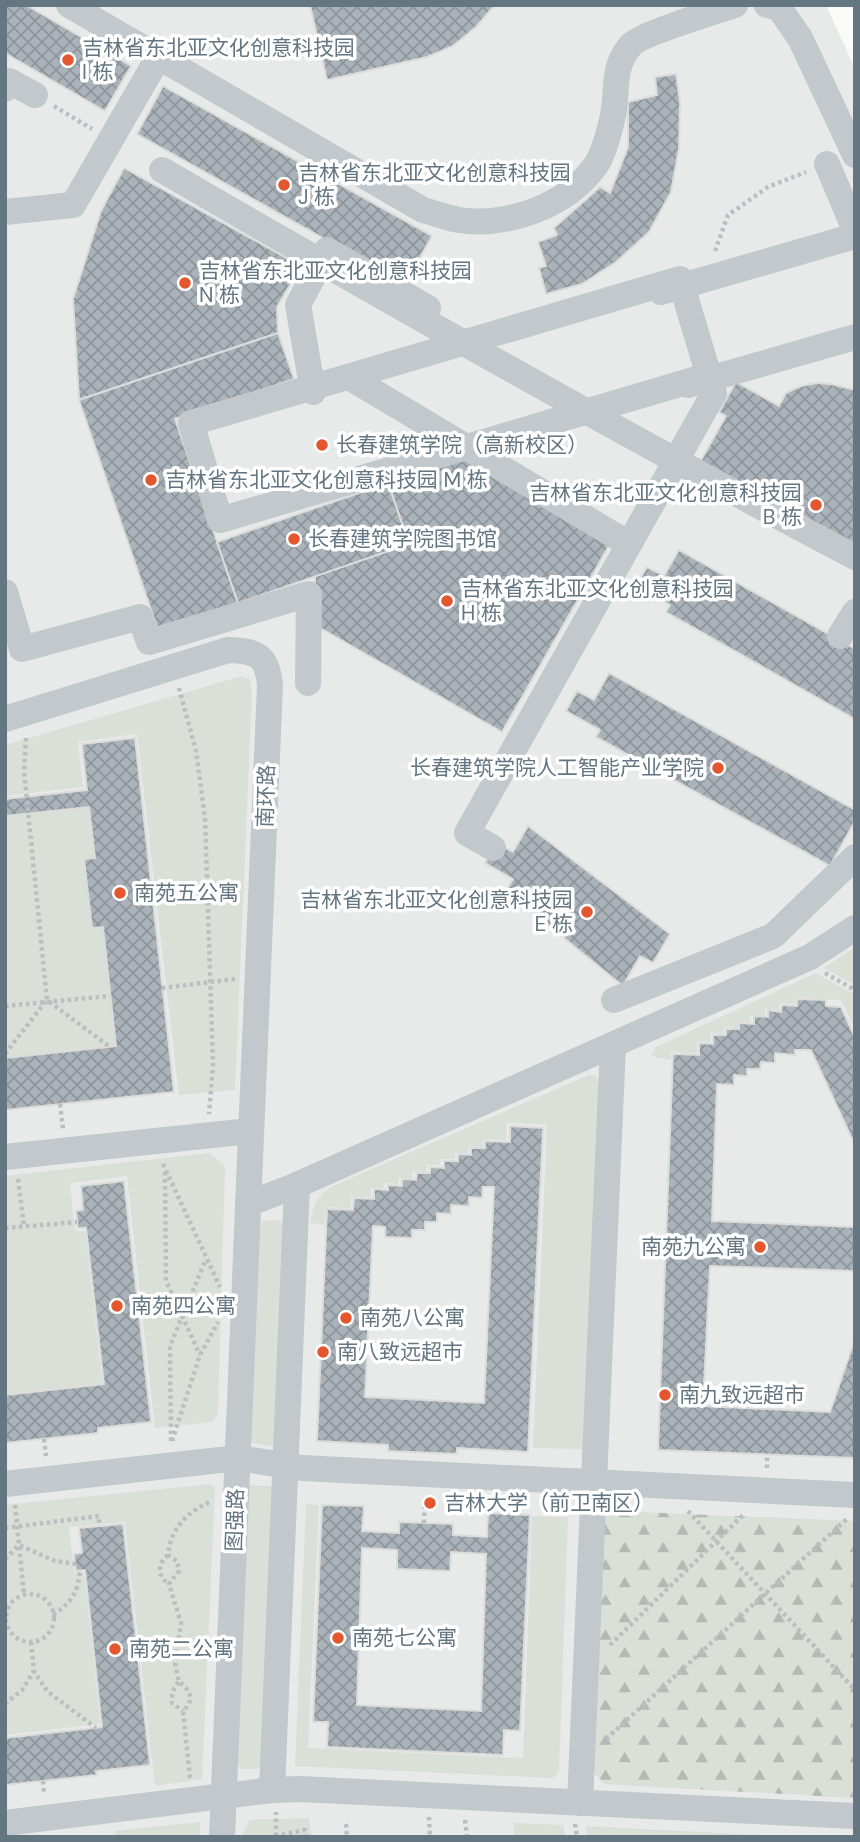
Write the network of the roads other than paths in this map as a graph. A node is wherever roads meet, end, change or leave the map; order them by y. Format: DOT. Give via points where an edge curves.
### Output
graph roads {
  1 [pos="69,5"];
  2 [pos="735,5"];
  3 [pos="768,5"];
  4 [pos="158,58"];
  5 [pos="5,89"];
  6 [pos="35,95"];
  7 [pos="855,155"];
  8 [pos="827,164"];
  9 [pos="162,170"];
  10 [pos="5,212"];
  11 [pos="855,230"];
  12 [pos="855,236"];
  13 [pos="855,337"];
  14 [pos="474,343"];
  15 [pos="710,375"];
  16 [pos="354,380"];
  17 [pos="313,392"];
  18 [pos="586,412"];
  19 [pos="467,447"];
  20 [pos="675,462"];
  21 [pos="629,544"];
  22 [pos="855,557"];
  23 [pos="5,592"];
  24 [pos="855,612"];
  25 [pos="840,636"];
  26 [pos="309,683"];
  27 [pos="16,726"];
  28 [pos="493,848"];
  29 [pos="855,857"];
  30 [pos="855,928"];
  31 [pos="614,1000"];
  32 [pos="613,1045"];
  33 [pos="250,1131"];
  34 [pos="11,1164"];
  35 [pos="297,1185"];
  36 [pos="248,1203"];
  37 [pos="238,1458"];
  38 [pos="286,1467"];
  39 [pos="594,1484"];
  40 [pos="10,1491"];
  41 [pos="855,1495"];
  42 [pos="223,1796"];
  43 [pos="280,1799"];
  44 [pos="580,1803"];
  45 [pos="855,1816"];
  46 [pos="5,1823"];
  47 [pos="222,1837"];
  1 -- 4 [label="lane"];
  2 -- 4 [label="lane" via="632,43 616,70 612,119 597,164 570,191 544,208 495,220 459,220 423,210"];
  3 -- 7 [label="lane" via="779,8 800,38"];
  4 -- 10 [label="lane" via="73,205"];
  5 -- 6 [label="lane" via="9,81"];
  8 -- 11 [label="lane"];
  9 -- 14 [label="lane, bridge"];
  12 -- 14 [label="lane"];
  13 -- 17 [label="lane" via="221,520 193,426"];
  14 -- 15 [label="lane, bridge" via="680,279"];
  14 -- 16 [label="lane"];
  14 -- 17 [label="lane" via="327,250 298,305"];
  14 -- 18 [label="lane, bridge"];
  14 -- 19 [label="lane, bridge" via="191,423 220,520"];
  15 -- 18 [label="lane, bridge"];
  15 -- 20 [label="lane, bridge" via="714,393"];
  16 -- 17 [label="lane"];
  16 -- 19 [label="lane, bridge"];
  18 -- 19 [label="lane, bridge"];
  18 -- 20 [label="lane, bridge"];
  19 -- 21 [label="lane, bridge"];
  20 -- 21 [label="lane, bridge"];
  20 -- 22 [label="lane, bridge"];
  21 -- 28 [label="lane, bridge" via="473,812 467,833"];
  23 -- 26 [label="lane" via="22,649 140,617 149,642 309,594"];
  24 -- 25 [label="lane"];
  27 -- 33 [label="lane, 南环路" via="228,650 259,657 269,668"];
  29 -- 31 [label="lane" via="774,936"];
  30 -- 32 [label="lane" via="810,957"];
  32 -- 35 [label="lane"];
  32 -- 39 [label="lane"];
  33 -- 34 [label="lane"];
  33 -- 36 [label="lane, 南环路"];
  35 -- 36 [label="lane"];
  35 -- 38 [label="lane"];
  36 -- 37 [label="lane, 图强路"];
  37 -- 38 [label="lane"];
  37 -- 40 [label="lane"];
  37 -- 42 [label="lane, 图强路"];
  38 -- 39 [label="lane"];
  38 -- 43 [label="lane"];
  39 -- 41 [label="lane"];
  39 -- 44 [label="lane"];
  42 -- 43 [label="lane"];
  42 -- 46 [label="lane"];
  42 -- 47 [label="lane, 图强路"];
  43 -- 44 [label="lane" via="313,1790"];
  44 -- 45 [label="lane"];
}
